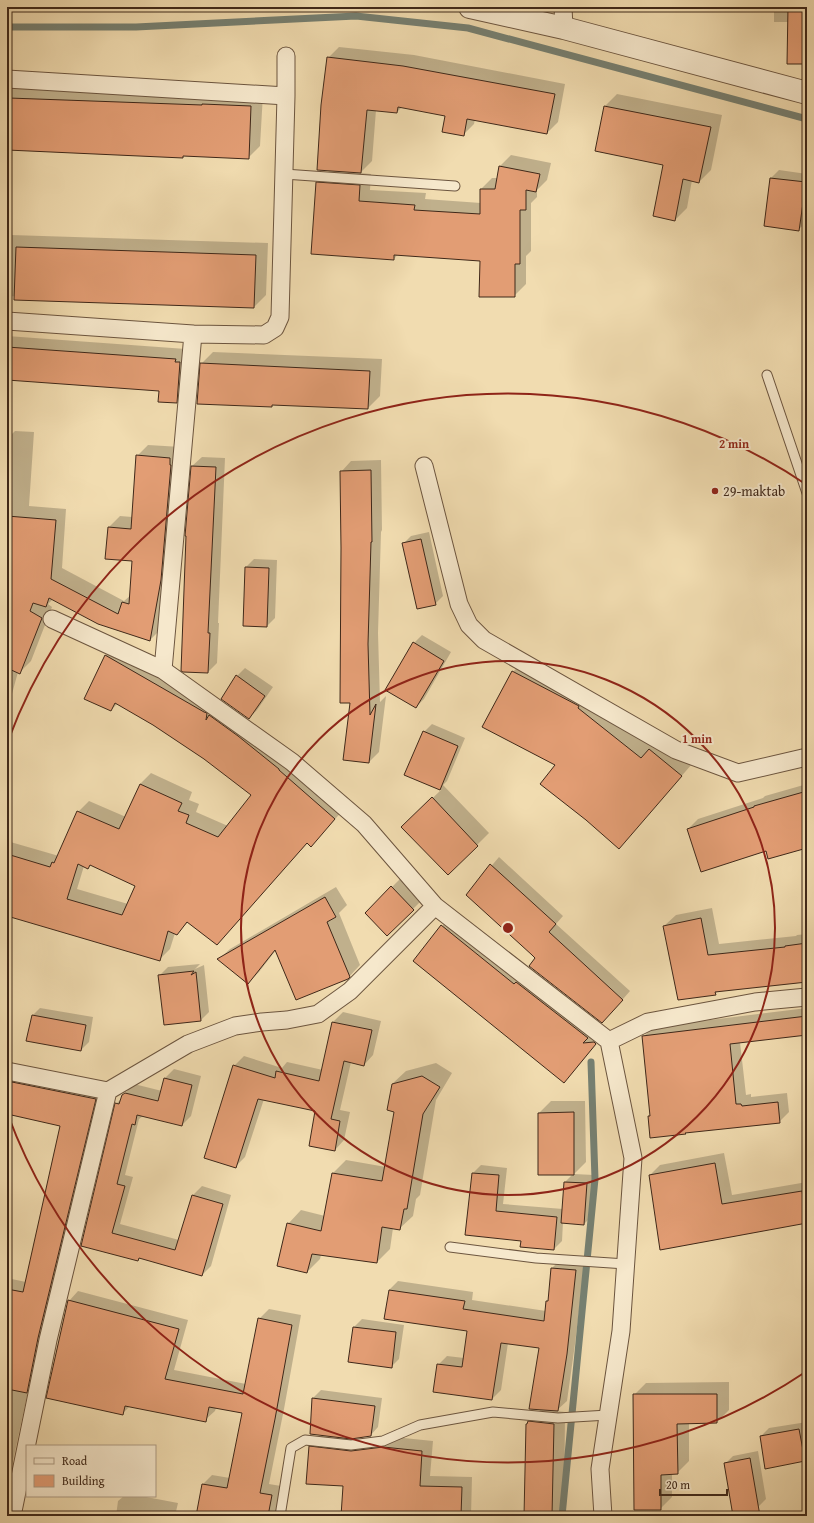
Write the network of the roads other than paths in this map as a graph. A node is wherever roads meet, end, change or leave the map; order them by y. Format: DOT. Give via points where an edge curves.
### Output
graph roads {
  1 [pos="470,7"];
  2 [pos="563,17"];
  3 [pos="286,56"];
  4 [pos="7,79"];
  5 [pos="807,93"];
  6 [pos="286,96"];
  7 [pos="284,174"];
  8 [pos="455,186"];
  9 [pos="7,321"];
  10 [pos="194,334"];
  11 [pos="767,374"];
  12 [pos="424,466"];
  13 [pos="807,493"];
  14 [pos="52,619"];
  15 [pos="163,670"];
  16 [pos="807,757"];
  17 [pos="435,906"];
  18 [pos="807,997"];
  19 [pos="609,1041"];
  20 [pos="7,1071"];
  21 [pos="108,1091"];
  22 [pos="450,1247"];
  23 [pos="626,1264"];
  24 [pos="608,1415"];
  25 [pos="27,1445"];
  26 [pos="26,1448"];
  27 [pos="12,1516"];
  28 [pos="280,1516"];
  29 [pos="603,1516"];
  1 -- 2 [label="street"];
  2 -- 5 [label="street"];
  3 -- 6 [label="street"];
  4 -- 6 [label="street"];
  6 -- 7 [label="street"];
  7 -- 8 [label="lane"];
  7 -- 10 [label="street" via="280,317 275,328 264,335"];
  9 -- 10 [label="street"];
  10 -- 15 [label="street"];
  11 -- 13 [label="lane"];
  12 -- 16 [label="street" via="459,604 469,625 484,640 676,750 738,773"];
  14 -- 15 [label="street"];
  15 -- 17 [label="street" via="292,762 364,824"];
  17 -- 19 [label="street"];
  17 -- 21 [label="street" via="350,991 318,1014 235,1026 188,1044"];
  18 -- 19 [label="street" via="755,1002 648,1022"];
  19 -- 23 [label="street" via="633,1158"];
  20 -- 21 [label="street"];
  21 -- 25 [label="street" via="48,1340"];
  22 -- 23 [label="lane" via="536,1258"];
  23 -- 24 [label="street" via="621,1331"];
  24 -- 28 [label="lane" via="558,1418 493,1412 420,1425 383,1441 351,1445 305,1440 291,1448"];
  24 -- 29 [label="street" via="600,1469"];
  26 -- 27 [label="street"];
}
